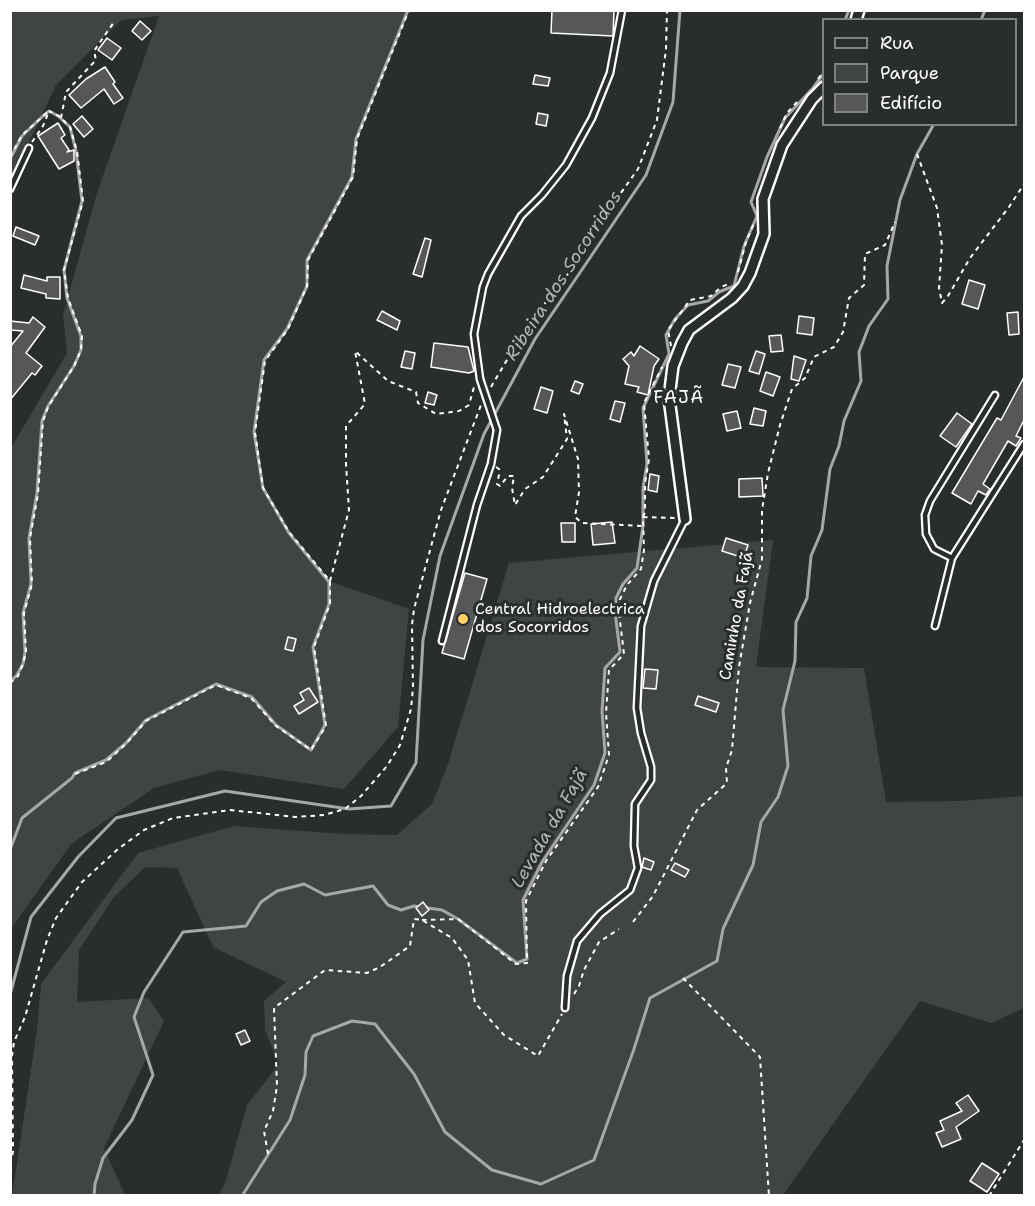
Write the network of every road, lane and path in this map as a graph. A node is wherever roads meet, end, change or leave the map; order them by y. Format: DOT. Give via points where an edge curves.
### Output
graph roads {
  1 [pos="409,10"];
  2 [pos="622,10"];
  3 [pos="667,10"];
  4 [pos="114,22"];
  5 [pos="819,85"];
  6 [pos="801,98"];
  7 [pos="49,111"];
  8 [pos="61,118"];
  9 [pos="778,133"];
  10 [pos="29,148"];
  11 [pos="917,154"];
  12 [pos="10,157"];
  13 [pos="1024,184"];
  14 [pos="10,189"];
  15 [pos="754,221"];
  16 [pos="896,222"];
  17 [pos="671,349"];
  18 [pos="663,365"];
  19 [pos="479,370"];
  20 [pos="488,392"];
  21 [pos="995,395"];
  22 [pos="484,400"];
  23 [pos="1024,444"];
  24 [pos="492,464"];
  25 [pos="643,517"];
  26 [pos="685,519"];
  27 [pos="643,526"];
  28 [pos="952,558"];
  29 [pos="330,581"];
  30 [pos="935,626"];
  31 [pos="442,641"];
  32 [pos="10,683"];
  33 [pos="75,774"];
  34 [pos="422,920"];
  35 [pos="633,922"];
  36 [pos="619,929"];
  37 [pos="683,978"];
  38 [pos="566,1008"];
  39 [pos="1024,1140"];
  40 [pos="268,1154"];
  41 [pos="10,1164"];
  42 [pos="769,1196"];
  43 [pos="989,1196"];
  1 -- 29 [label="path" via="357,140 353,177 308,260 307,286 288,329 265,361 256,422 264,488 289,532"];
  2 -- 19 [label="lane" via="610,73 592,118 566,165 521,216 488,274 474,334"];
  3 -- 20 [label="path" via="657,120 638,169 571,270 527,326"];
  4 -- 8 [label="path" via="94,51 96,60 66,92"];
  5 -- 26 [label="street" via="782,145 763,199 764,234 750,273 732,298 689,330 673,366 669,398"];
  6 -- 9 [label="path" via="787,113"];
  7 -- 8 [label="path"];
  7 -- 10 [label="path"];
  7 -- 12 [label="path" via="22,135"];
  8 -- 32 [label="path" via="70,127 77,151 82,201 64,270 68,298 82,336 81,350 43,421 38,494 30,538 32,584 24,613 26,652 21,670"];
  10 -- 14 [label="lane"];
  11 -- 13 [label="path" via="937,208 942,245 942,303"];
  15 -- 17 [label="path" via="736,281 711,296 690,300 668,330"];
  16 -- 35 [label="path, Caminho da Fajã" via="885,245 865,254 864,285 849,298 843,332 834,347 814,357 805,378 792,389 780,425 762,510 762,559 741,656 727,783 697,810 653,896"];
  18 -- 25 [label="path" via="644,403 649,459"];
  19 -- 24 [label="lane, bridge" via="497,430"];
  19 -- 29 [label="path" via="469,405 459,411 436,414 418,403 416,392 388,381 355,351 365,404 346,426 349,510"];
  21 -- 28 [label="lane" via="924,515 926,534 934,549"];
  22 -- 41 [label="path" via="441,510 414,609 411,709 400,745 387,766 345,809 324,815 296,817 230,810 173,818 144,830 82,882 56,918 14,1042"];
  23 -- 28 [label="lane"];
  24 -- 27 [label="path" via="499,469 500,486 508,476 514,476 515,505 525,489 543,477 567,439 564,414 578,459 575,517 582,523"];
  24 -- 31 [label="lane"];
  25 -- 26 [label="path"];
  25 -- 27 [label="path"];
  26 -- 38 [label="lane" via="654,581 641,626 637,708 651,780 635,804 638,868 630,890 600,914 577,941 567,976"];
  27 -- 34 [label="path" via="641,569 620,600 624,654 609,670 609,755 598,786 546,861 526,901 527,963 516,964 458,919"];
  28 -- 30 [label="lane"];
  29 -- 33 [label="path" via="330,604 314,647 326,726 311,750 276,726 251,698 216,685 146,721 106,762"];
  34 -- 38 [label="path" via="452,938 468,960 475,1003 504,1035 538,1056"];
  34 -- 40 [label="path" via="414,919 410,946 380,967 368,973 325,970 274,1008 277,1086 273,1112 264,1131"];
  36 -- 38 [label="path" via="599,942"];
  37 -- 42 [label="path" via="760,1058"];
  39 -- 43 [label="path"];
}
